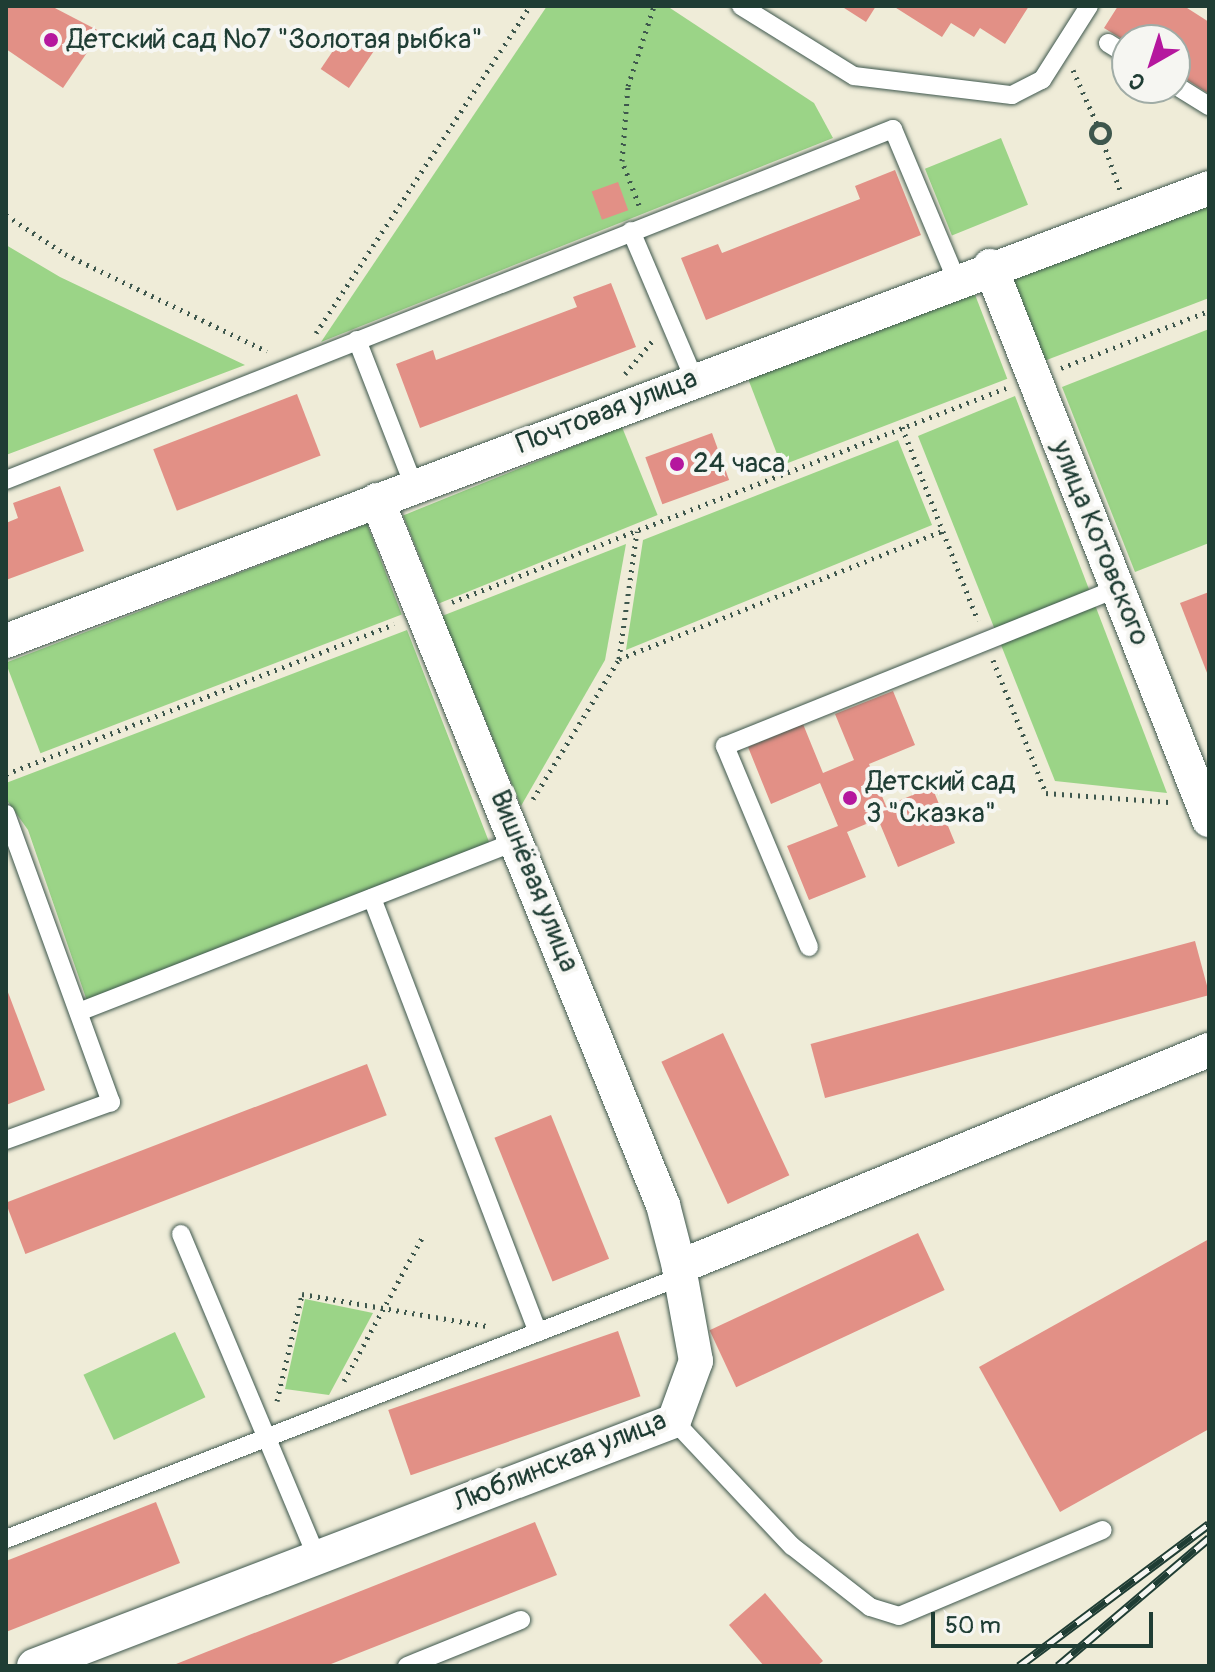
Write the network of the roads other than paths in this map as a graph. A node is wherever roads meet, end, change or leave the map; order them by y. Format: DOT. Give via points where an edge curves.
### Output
graph roads {
  1 [pos="741,6"];
  2 [pos="1089,6"];
  3 [pos="1108,43"];
  4 [pos="1111,45"];
  5 [pos="1191,95"];
  6 [pos="1209,106"];
  7 [pos="1209,188"];
  8 [pos="639,228"];
  9 [pos="990,266"];
  10 [pos="956,279"];
  11 [pos="357,340"];
  12 [pos="694,379"];
  13 [pos="6,480"];
  14 [pos="414,486"];
  15 [pos="377,500"];
  16 [pos="1119,588"];
  17 [pos="6,641"];
  18 [pos="1206,812"];
  19 [pos="6,814"];
  20 [pos="516,836"];
  21 [pos="372,898"];
  22 [pos="809,947"];
  23 [pos="81,1011"];
  24 [pos="1209,1050"];
  25 [pos="6,1140"];
  26 [pos="181,1234"];
  27 [pos="680,1272"];
  28 [pos="536,1333"];
  29 [pos="674,1421"];
  30 [pos="269,1437"];
  31 [pos="1103,1530"];
  32 [pos="8,1532"];
  33 [pos="317,1558"];
  34 [pos="521,1620"];
  35 [pos="34,1666"];
  36 [pos="407,1666"];
  1 -- 2 [label="lane" via="854,76 1012,95 1042,80"];
  3 -- 4 [label="lane"];
  5 -- 6 [label="lane"];
  7 -- 9 [label="street, Почтовая улица"];
  8 -- 10 [label="lane" via="893,129"];
  8 -- 11 [label="lane"];
  8 -- 12 [label="lane"];
  9 -- 10 [label="street, Почтовая улица"];
  9 -- 16 [label="street, улица Котовского"];
  10 -- 12 [label="street, Почтовая улица"];
  11 -- 13 [label="lane"];
  11 -- 14 [label="lane"];
  12 -- 14 [label="street, Почтовая улица"];
  14 -- 15 [label="street, Почтовая улица"];
  15 -- 17 [label="street, Почтовая улица"];
  15 -- 20 [label="street, Вишнёвая улица"];
  16 -- 18 [label="street, улица Котовского"];
  16 -- 22 [label="lane" via="725,746"];
  19 -- 23 [label="lane"];
  20 -- 21 [label="lane"];
  20 -- 27 [label="street, Вишнёвая улица" via="663,1205"];
  21 -- 23 [label="lane"];
  21 -- 28 [label="lane"];
  23 -- 25 [label="lane" via="111,1102"];
  24 -- 27 [label="street"];
  26 -- 30 [label="lane"];
  27 -- 28 [label="lane"];
  27 -- 29 [label="street, Люблинская улица" via="696,1361"];
  28 -- 30 [label="lane"];
  29 -- 31 [label="lane" via="792,1546 870,1607 899,1616"];
  29 -- 33 [label="street, Люблинская улица"];
  30 -- 32 [label="lane"];
  30 -- 33 [label="lane"];
  33 -- 35 [label="street, Люблинская улица"];
  34 -- 36 [label="lane"];
}
